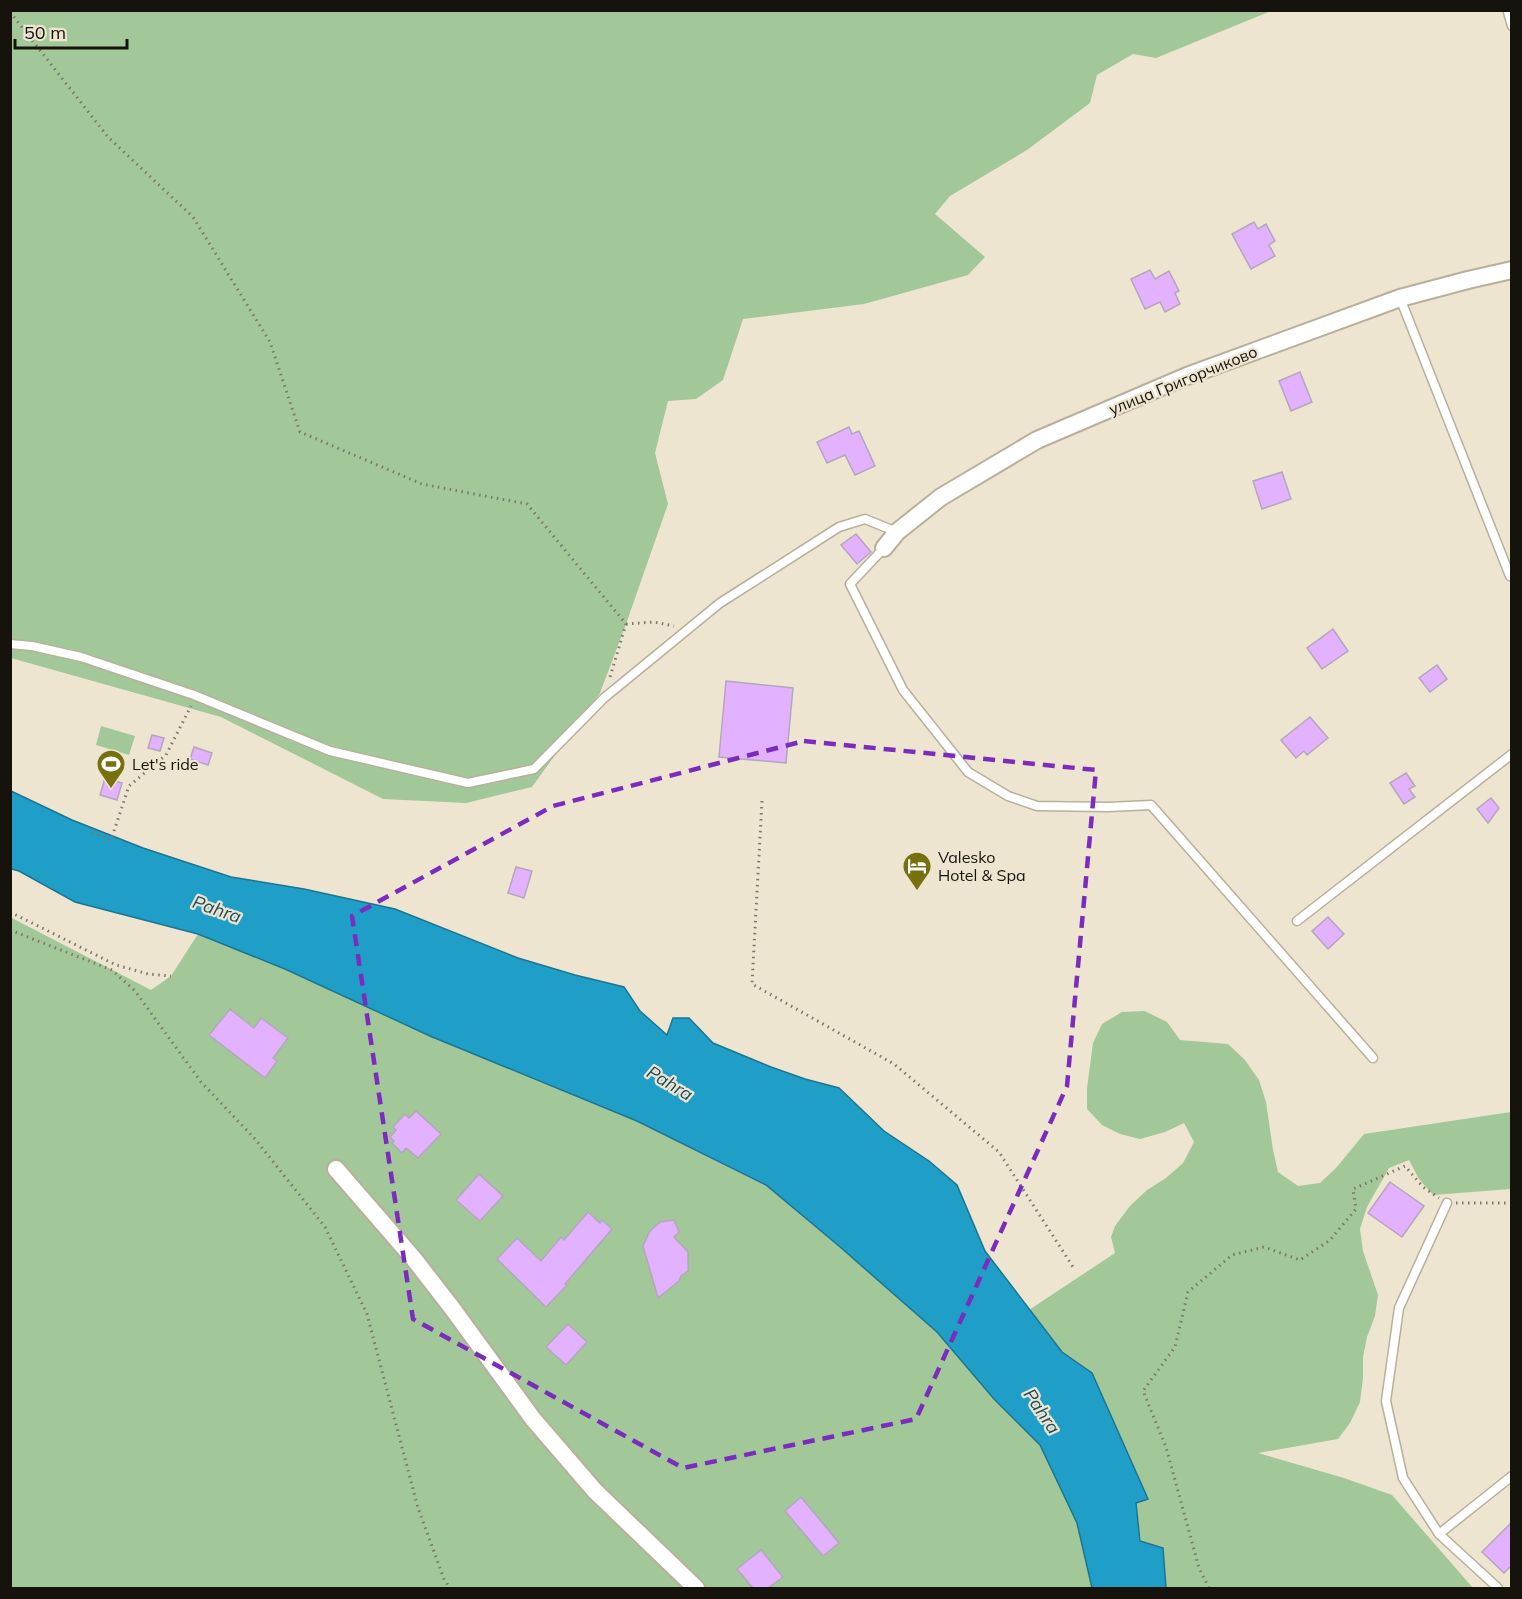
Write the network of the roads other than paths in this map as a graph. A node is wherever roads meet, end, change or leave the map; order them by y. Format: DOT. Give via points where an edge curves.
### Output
graph roads {
  1 [pos="1512,11"];
  2 [pos="1512,26"];
  3 [pos="1512,270"];
  4 [pos="1400,298"];
  5 [pos="897,532"];
  6 [pos="884,548"];
  7 [pos="1511,576"];
  8 [pos="10,644"];
  9 [pos="1512,754"];
  10 [pos="1298,921"];
  11 [pos="1373,1058"];
  12 [pos="336,1169"];
  13 [pos="1447,1203"];
  14 [pos="1512,1476"];
  15 [pos="1438,1534"];
  16 [pos="696,1588"];
  17 [pos="1498,1588"];
  1 -- 2 [label="lane" via="1508,12"];
  3 -- 4 [label="street, улица Григорчиково"];
  4 -- 5 [label="street, улица Григорчиково" via="1187,376 1037,440 941,497"];
  4 -- 7 [label="lane"];
  5 -- 6 [label="street, улица Григорчиково"];
  5 -- 8 [label="lane" via="865,519 838,527 720,603 604,698 534,769 468,783 330,751 194,695 81,657"];
  6 -- 11 [label="lane" via="850,584 903,690 968,772 1037,806 1151,805"];
  9 -- 10 [label="lane"];
  12 -- 16 [label="street" via="414,1259 532,1419 595,1491"];
  13 -- 15 [label="lane" via="1399,1308 1386,1401 1402,1478"];
  14 -- 15 [label="lane"];
  15 -- 17 [label="lane"];
}
